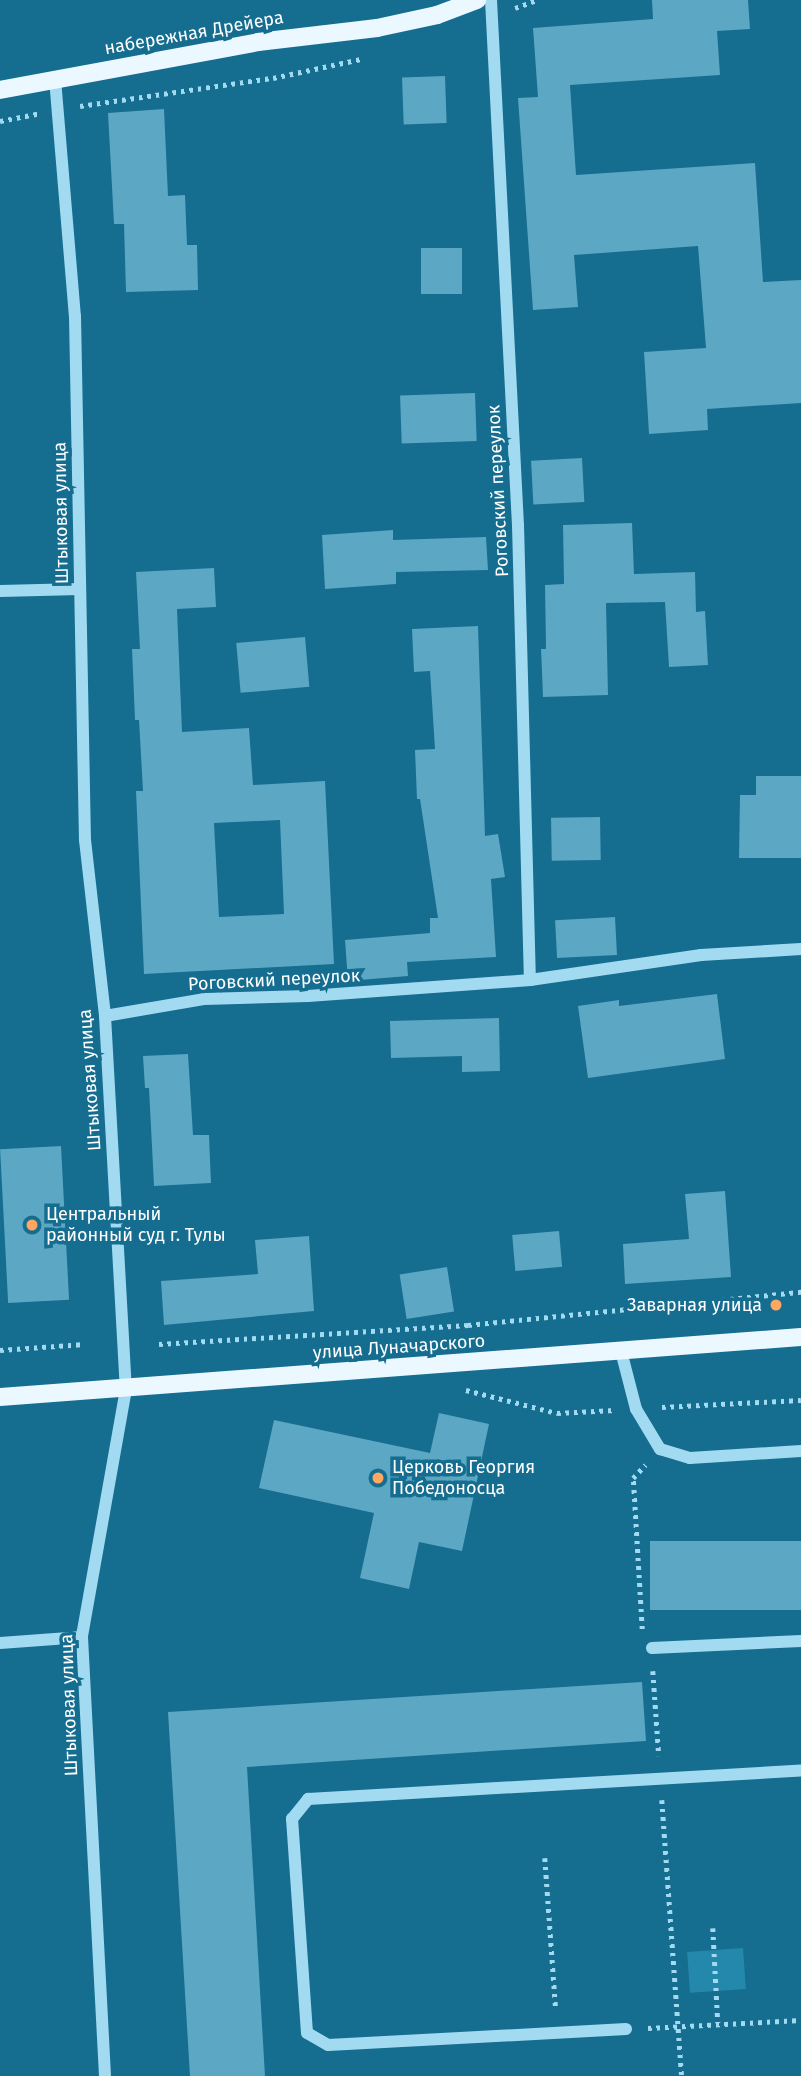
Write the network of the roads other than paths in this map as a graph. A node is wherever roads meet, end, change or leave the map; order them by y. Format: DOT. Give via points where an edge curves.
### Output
graph roads {
  1 [pos="477,0"];
  2 [pos="491,0"];
  3 [pos="55,79"];
  4 [pos="0,90"];
  5 [pos="80,589"];
  6 [pos="0,591"];
  7 [pos="801,949"];
  8 [pos="530,980"];
  9 [pos="104,1016"];
  10 [pos="801,1337"];
  11 [pos="621,1351"];
  12 [pos="126,1390"];
  13 [pos="0,1397"];
  14 [pos="801,1451"];
  15 [pos="82,1637"];
  16 [pos="801,1641"];
  17 [pos="0,1643"];
  18 [pos="652,1648"];
  19 [pos="801,1771"];
  20 [pos="626,2029"];
  21 [pos="104,2076"];
  1 -- 3 [label="main road, набережная Дрейера" via="437,15 377,28 258,42"];
  2 -- 8 [label="street, Роговский переулок" via="518,525"];
  3 -- 4 [label="main road, набережная Дрейера"];
  3 -- 5 [label="street, Штыковая улица" via="75,316"];
  5 -- 6 [label="street"];
  5 -- 9 [label="street, Штыковая улица" via="85,840"];
  7 -- 8 [label="street, Роговский переулок" via="701,955"];
  8 -- 9 [label="street, Роговский переулок" via="204,999"];
  9 -- 12 [label="street, Штыковая улица"];
  10 -- 11 [label="main road, улица Луначарского"];
  11 -- 12 [label="main road, улица Луначарского"];
  11 -- 14 [label="street" via="636,1409 660,1449 690,1458"];
  12 -- 13 [label="main road, улица Луначарского"];
  12 -- 15 [label="street, Штыковая улица"];
  15 -- 17 [label="street"];
  15 -- 21 [label="street, Штыковая улица"];
  16 -- 18 [label="street"];
  19 -- 20 [label="street" via="308,1799 292,1819 307,2033 328,2045"];
}
